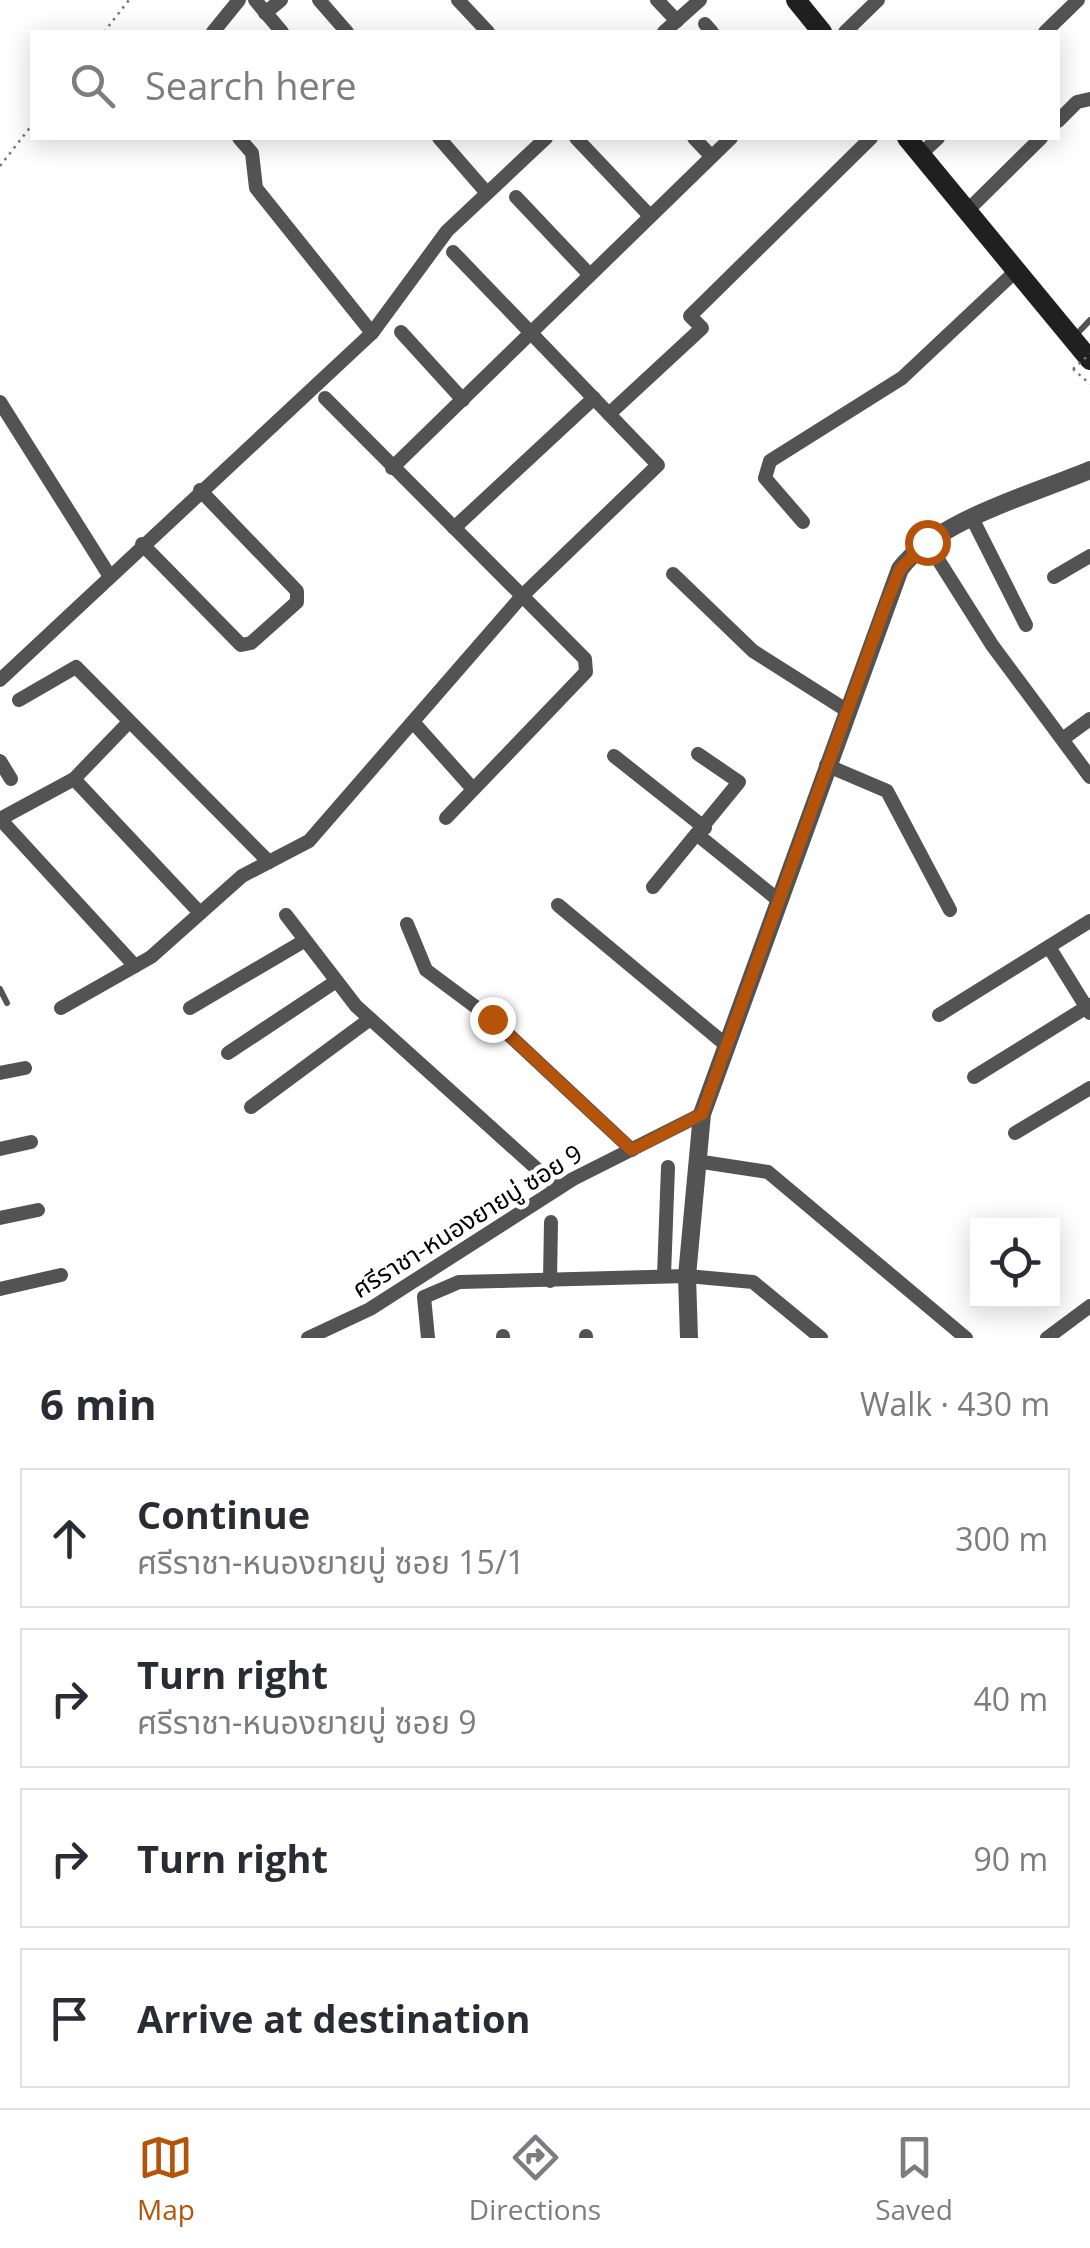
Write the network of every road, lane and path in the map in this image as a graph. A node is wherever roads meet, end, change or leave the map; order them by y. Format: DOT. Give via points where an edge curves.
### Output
graph roads {
  1 [pos="129,0"];
  2 [pos="240,0"];
  3 [pos="255,0"];
  4 [pos="281,0"];
  5 [pos="319,0"];
  6 [pos="458,0"];
  7 [pos="657,0"];
  8 [pos="700,0"];
  9 [pos="796,0"];
  10 [pos="878,0"];
  11 [pos="1078,0"];
  12 [pos="265,12"];
  13 [pos="677,21"];
  14 [pos="106,30"];
  15 [pos="214,30"];
  16 [pos="280,30"];
  17 [pos="346,30"];
  18 [pos="486,30"];
  19 [pos="666,30"];
  20 [pos="820,30"];
  21 [pos="847,30"];
  22 [pos="1047,30"];
  23 [pos="1090,99"];
  24 [pos="1060,119"];
  25 [pos="30,128"];
  26 [pos="241,140"];
  27 [pos="441,140"];
  28 [pos="544,140"];
  29 [pos="578,140"];
  30 [pos="696,140"];
  31 [pos="729,140"];
  32 [pos="869,140"];
  33 [pos="1039,140"];
  34 [pos="914,146"];
  35 [pos="711,156"];
  36 [pos="0,166"];
  37 [pos="486,192"];
  38 [pos="516,197"];
  39 [pos="968,210"];
  40 [pos="649,216"];
  41 [pos="453,252"];
  42 [pos="1018,269"];
  43 [pos="588,272"];
  44 [pos="1090,320"];
  45 [pos="401,332"];
  46 [pos="372,333"];
  47 [pos="532,337"];
  48 [pos="1072,338"];
  49 [pos="1084,361"];
  50 [pos="1090,384"];
  51 [pos="325,398"];
  52 [pos="594,398"];
  53 [pos="463,400"];
  54 [pos="0,402"];
  55 [pos="609,414"];
  56 [pos="392,468"];
  57 [pos="1090,470"];
  58 [pos="200,490"];
  59 [pos="973,520"];
  60 [pos="803,522"];
  61 [pos="454,528"];
  62 [pos="927,542"];
  63 [pos="142,544"];
  64 [pos="1090,556"];
  65 [pos="674,574"];
  66 [pos="108,575"];
  67 [pos="1054,577"];
  68 [pos="522,596"];
  69 [pos="1026,625"];
  70 [pos="0,680"];
  71 [pos="19,700"];
  72 [pos="846,710"];
  73 [pos="1090,719"];
  74 [pos="412,722"];
  75 [pos="128,723"];
  76 [pos="1064,738"];
  77 [pos="698,754"];
  78 [pos="614,756"];
  79 [pos="0,761"];
  80 [pos="826,765"];
  81 [pos="1090,777"];
  82 [pos="11,778"];
  83 [pos="74,779"];
  84 [pos="473,790"];
  85 [pos="446,818"];
  86 [pos="702,832"];
  87 [pos="269,862"];
  88 [pos="652,887"];
  89 [pos="777,899"];
  90 [pos="558,905"];
  91 [pos="950,910"];
  92 [pos="200,913"];
  93 [pos="286,916"];
  94 [pos="1090,921"];
  95 [pos="407,924"];
  96 [pos="304,941"];
  97 [pos="1049,947"];
  98 [pos="136,966"];
  99 [pos="335,982"];
  100 [pos="0,989"];
  101 [pos="6,1004"];
  102 [pos="61,1008"];
  103 [pos="190,1008"];
  104 [pos="1089,1009"];
  105 [pos="938,1015"];
  106 [pos="370,1019"];
  107 [pos="726,1044"];
  108 [pos="228,1053"];
  109 [pos="24,1068"];
  110 [pos="0,1074"];
  111 [pos="974,1077"];
  112 [pos="1090,1088"];
  113 [pos="250,1107"];
  114 [pos="702,1114"];
  115 [pos="1015,1132"];
  116 [pos="31,1142"];
  117 [pos="0,1148"];
  118 [pos="632,1150"];
  119 [pos="696,1161"];
  120 [pos="668,1167"];
  121 [pos="558,1188"];
  122 [pos="38,1210"];
  123 [pos="0,1218"];
  124 [pos="550,1222"];
  125 [pos="61,1274"];
  126 [pos="664,1276"];
  127 [pos="687,1276"];
  128 [pos="550,1280"];
  129 [pos="0,1289"];
  130 [pos="1090,1306"];
  131 [pos="308,1338"];
  132 [pos="428,1338"];
  133 [pos="689,1338"];
  134 [pos="821,1338"];
  135 [pos="966,1338"];
  136 [pos="1047,1338"];
  1 -- 14 [label="path"];
  2 -- 15 [label="street"];
  3 -- 12 [label="street"];
  4 -- 12 [label="street"];
  5 -- 17 [label="street"];
  6 -- 18 [label="street"];
  7 -- 13 [label="street"];
  8 -- 13 [label="street"];
  9 -- 20 [label="main road"];
  10 -- 21 [label="street"];
  11 -- 22 [label="street"];
  12 -- 16 [label="street"];
  13 -- 19 [label="street"];
  23 -- 24 [label="street"];
  25 -- 36 [label="path"];
  26 -- 46 [label="street" via="252,154 256,188"];
  27 -- 37 [label="street"];
  28 -- 37 [label="street"];
  29 -- 40 [label="street"];
  30 -- 35 [label="street"];
  31 -- 35 [label="street"];
  32 -- 55 [label="street" via="690,316 702,328"];
  33 -- 39 [label="street"];
  34 -- 39 [label="main road"];
  35 -- 40 [label="street"];
  37 -- 46 [label="street" via="447,231"];
  38 -- 43 [label="street"];
  39 -- 42 [label="main road"];
  40 -- 43 [label="street"];
  41 -- 47 [label="street"];
  42 -- 48 [label="main road"];
  42 -- 60 [label="street" via="902,378 770,462 764,478"];
  43 -- 47 [label="street"];
  44 -- 48 [label="lane"];
  45 -- 53 [label="street"];
  46 -- 58 [label="street"];
  47 -- 52 [label="street"];
  47 -- 53 [label="street"];
  48 -- 49 [label="main road"];
  49 -- 50 [label="path"];
  51 -- 56 [label="street"];
  52 -- 55 [label="street"];
  52 -- 61 [label="street"];
  53 -- 56 [label="street"];
  54 -- 66 [label="street"];
  55 -- 68 [label="street" via="658,465"];
  56 -- 61 [label="street"];
  57 -- 59 [label="street"];
  58 -- 63 [label="street"];
  58 -- 63 [label="street" via="297,591 297,602 241,645"];
  59 -- 62 [label="street"];
  59 -- 69 [label="street"];
  61 -- 68 [label="street"];
  62 -- 72 [label="street" via="900,569"];
  62 -- 76 [label="street" via="992,645"];
  63 -- 66 [label="street"];
  64 -- 67 [label="street"];
  65 -- 72 [label="street" via="753,651"];
  66 -- 70 [label="street"];
  68 -- 74 [label="street"];
  68 -- 84 [label="street" via="585,659 586,672"];
  71 -- 75 [label="street" via="76,667"];
  72 -- 80 [label="street"];
  73 -- 76 [label="street"];
  74 -- 84 [label="street"];
  74 -- 87 [label="street" via="310,840"];
  75 -- 83 [label="street"];
  75 -- 87 [label="street"];
  76 -- 81 [label="street"];
  77 -- 86 [label="street" via="739,782"];
  78 -- 86 [label="street"];
  79 -- 82 [label="street"];
  80 -- 89 [label="street"];
  80 -- 91 [label="street" via="887,791"];
  83 -- 92 [label="street"];
  83 -- 98 [label="street" via="0,819"];
  84 -- 85 [label="street"];
  86 -- 88 [label="street"];
  86 -- 89 [label="street"];
  87 -- 92 [label="street"];
  89 -- 107 [label="street"];
  90 -- 107 [label="street"];
  92 -- 98 [label="street"];
  93 -- 96 [label="street"];
  94 -- 97 [label="street"];
  95 -- 118 [label="street" via="426,970 492,1019"];
  96 -- 99 [label="street"];
  96 -- 103 [label="street"];
  97 -- 104 [label="street"];
  97 -- 105 [label="street"];
  98 -- 102 [label="street"];
  99 -- 106 [label="street"];
  99 -- 108 [label="street"];
  100 -- 101 [label="lane"];
  104 -- 111 [label="street"];
  106 -- 113 [label="street"];
  106 -- 121 [label="street"];
  107 -- 114 [label="street"];
  109 -- 110 [label="street"];
  112 -- 115 [label="street"];
  114 -- 118 [label="street, ศรีราชา-หนองยายบู่ ซอย 9"];
  114 -- 119 [label="street"];
  116 -- 117 [label="street"];
  118 -- 121 [label="street, ศรีราชา-หนองยายบู่ ซอย 9"];
  119 -- 127 [label="street"];
  119 -- 135 [label="street" via="768,1172"];
  120 -- 126 [label="street"];
  121 -- 131 [label="street, ศรีราชา-หนองยายบู่ ซอย 9" via="370,1309"];
  122 -- 123 [label="street"];
  124 -- 128 [label="street"];
  125 -- 129 [label="street"];
  126 -- 127 [label="street"];
  126 -- 128 [label="street"];
  127 -- 133 [label="street"];
  127 -- 134 [label="street" via="753,1282"];
  128 -- 132 [label="street" via="459,1282 424,1297"];
  130 -- 136 [label="street"];
}
